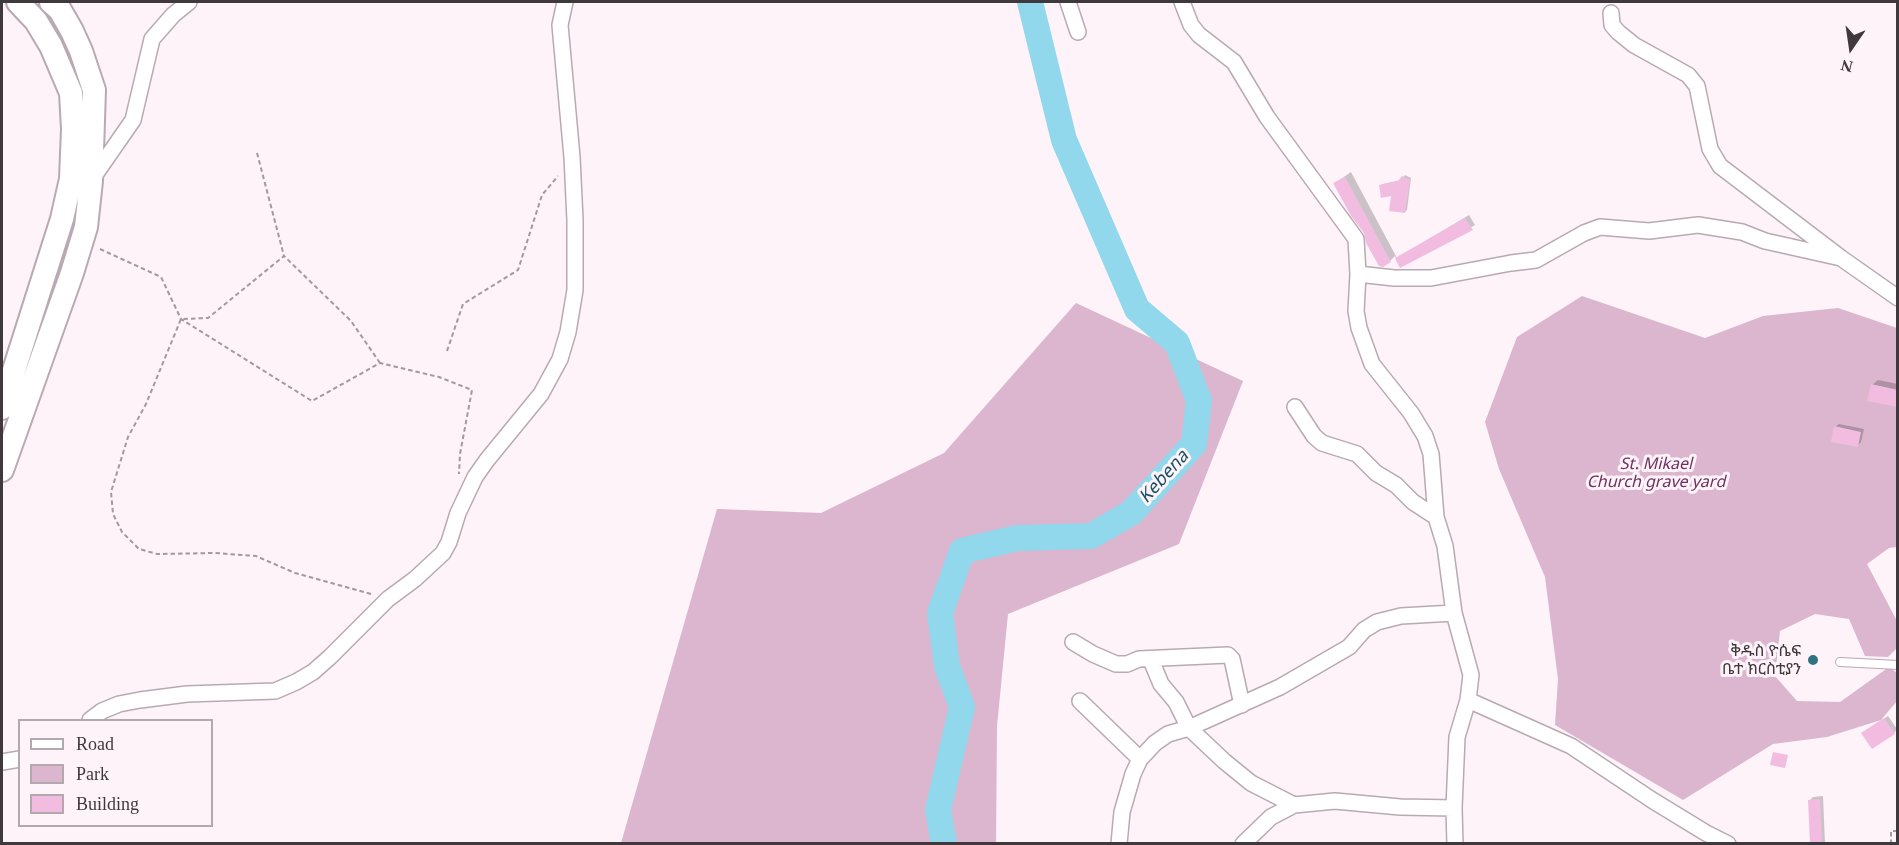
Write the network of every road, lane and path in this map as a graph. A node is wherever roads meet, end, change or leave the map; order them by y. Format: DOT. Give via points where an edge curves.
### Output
graph roads {
  1 [pos="18,2"];
  2 [pos="51,2"];
  3 [pos="189,2"];
  4 [pos="565,2"];
  5 [pos="1068,2"];
  6 [pos="1182,2"];
  7 [pos="1611,13"];
  8 [pos="1078,32"];
  9 [pos="257,153"];
  10 [pos="572,157"];
  11 [pos="91,181"];
  12 [pos="82,241"];
  13 [pos="284,256"];
  14 [pos="1841,258"];
  15 [pos="1358,274"];
  16 [pos="1898,298"];
  17 [pos="181,319"];
  18 [pos="447,351"];
  19 [pos="380,363"];
  20 [pos="1295,407"];
  21 [pos="2,408"];
  22 [pos="2,471"];
  23 [pos="459,477"];
  24 [pos="1436,517"];
  25 [pos="388,599"];
  26 [pos="1455,613"];
  27 [pos="1073,642"];
  28 [pos="1151,660"];
  29 [pos="1840,662"];
  30 [pos="1898,665"];
  31 [pos="1468,700"];
  32 [pos="1080,701"];
  33 [pos="1242,705"];
  34 [pos="91,719"];
  35 [pos="1190,728"];
  36 [pos="18,759"];
  37 [pos="1140,759"];
  38 [pos="2,762"];
  39 [pos="1294,805"];
  40 [pos="1454,808"];
  41 [pos="1898,831"];
  42 [pos="1703,838"];
  43 [pos="1119,843"];
  44 [pos="1243,843"];
  45 [pos="1455,843"];
  46 [pos="1728,843"];
  47 [pos="1891,843"];
  1 -- 21 [label="main road" via="51,46 71,93 73,129 71,179 62,219"];
  2 -- 11 [label="main road" via="72,31 94,90"];
  3 -- 11 [label="street" via="152,39 133,120"];
  4 -- 10 [label="street" via="560,25"];
  5 -- 8 [label="street"];
  6 -- 15 [label="street" via="1191,25 1234,62 1273,126 1356,239"];
  7 -- 14 [label="street" via="1612,25 1618,32 1688,75 1697,86 1710,148 1720,166"];
  9 -- 13 [label="path"];
  10 -- 18 [label="path" via="543,195 518,270 463,304"];
  10 -- 25 [label="street" via="574,290 560,359 541,394 475,477 443,553"];
  11 -- 12 [label="main road"];
  12 -- 17 [label="path" via="162,277"];
  12 -- 22 [label="main road"];
  13 -- 17 [label="path" via="208,318"];
  13 -- 19 [label="path" via="351,321"];
  14 -- 15 [label="street" via="1742,232 1698,225 1649,231 1600,227 1536,260 1431,278"];
  14 -- 16 [label="street"];
  15 -- 24 [label="street" via="1359,328 1372,364 1425,436 1431,454"];
  17 -- 19 [label="path" via="312,401"];
  17 -- 25 [label="path" via="128,437 111,492 112,513 122,532 139,549 157,554 256,556 295,573"];
  19 -- 23 [label="path" via="439,377 472,390"];
  20 -- 24 [label="street" via="1322,443 1358,454 1376,473"];
  24 -- 26 [label="street" via="1445,546"];
  25 -- 34 [label="street" via="313,672 275,691 140,700 102,711"];
  26 -- 31 [label="street" via="1470,675"];
  26 -- 33 [label="street" via="1401,616 1377,622 1349,646"];
  27 -- 28 [label="street" via="1116,664"];
  28 -- 33 [label="street" via="1228,655 1232,658"];
  28 -- 35 [label="street" via="1161,684"];
  29 -- 30 [label="lane"];
  31 -- 40 [label="street" via="1457,737"];
  31 -- 42 [label="street" via="1571,746"];
  32 -- 37 [label="street"];
  33 -- 35 [label="street"];
  35 -- 37 [label="street" via="1168,734"];
  35 -- 39 [label="street" via="1251,783"];
  36 -- 38 [label="street"];
  37 -- 43 [label="street" via="1126,795"];
  39 -- 40 [label="street" via="1335,801"];
  39 -- 44 [label="street" via="1271,817"];
  40 -- 45 [label="street"];
  41 -- 47 [label="path" via="1891,831"];
  42 -- 46 [label="street"];
}
